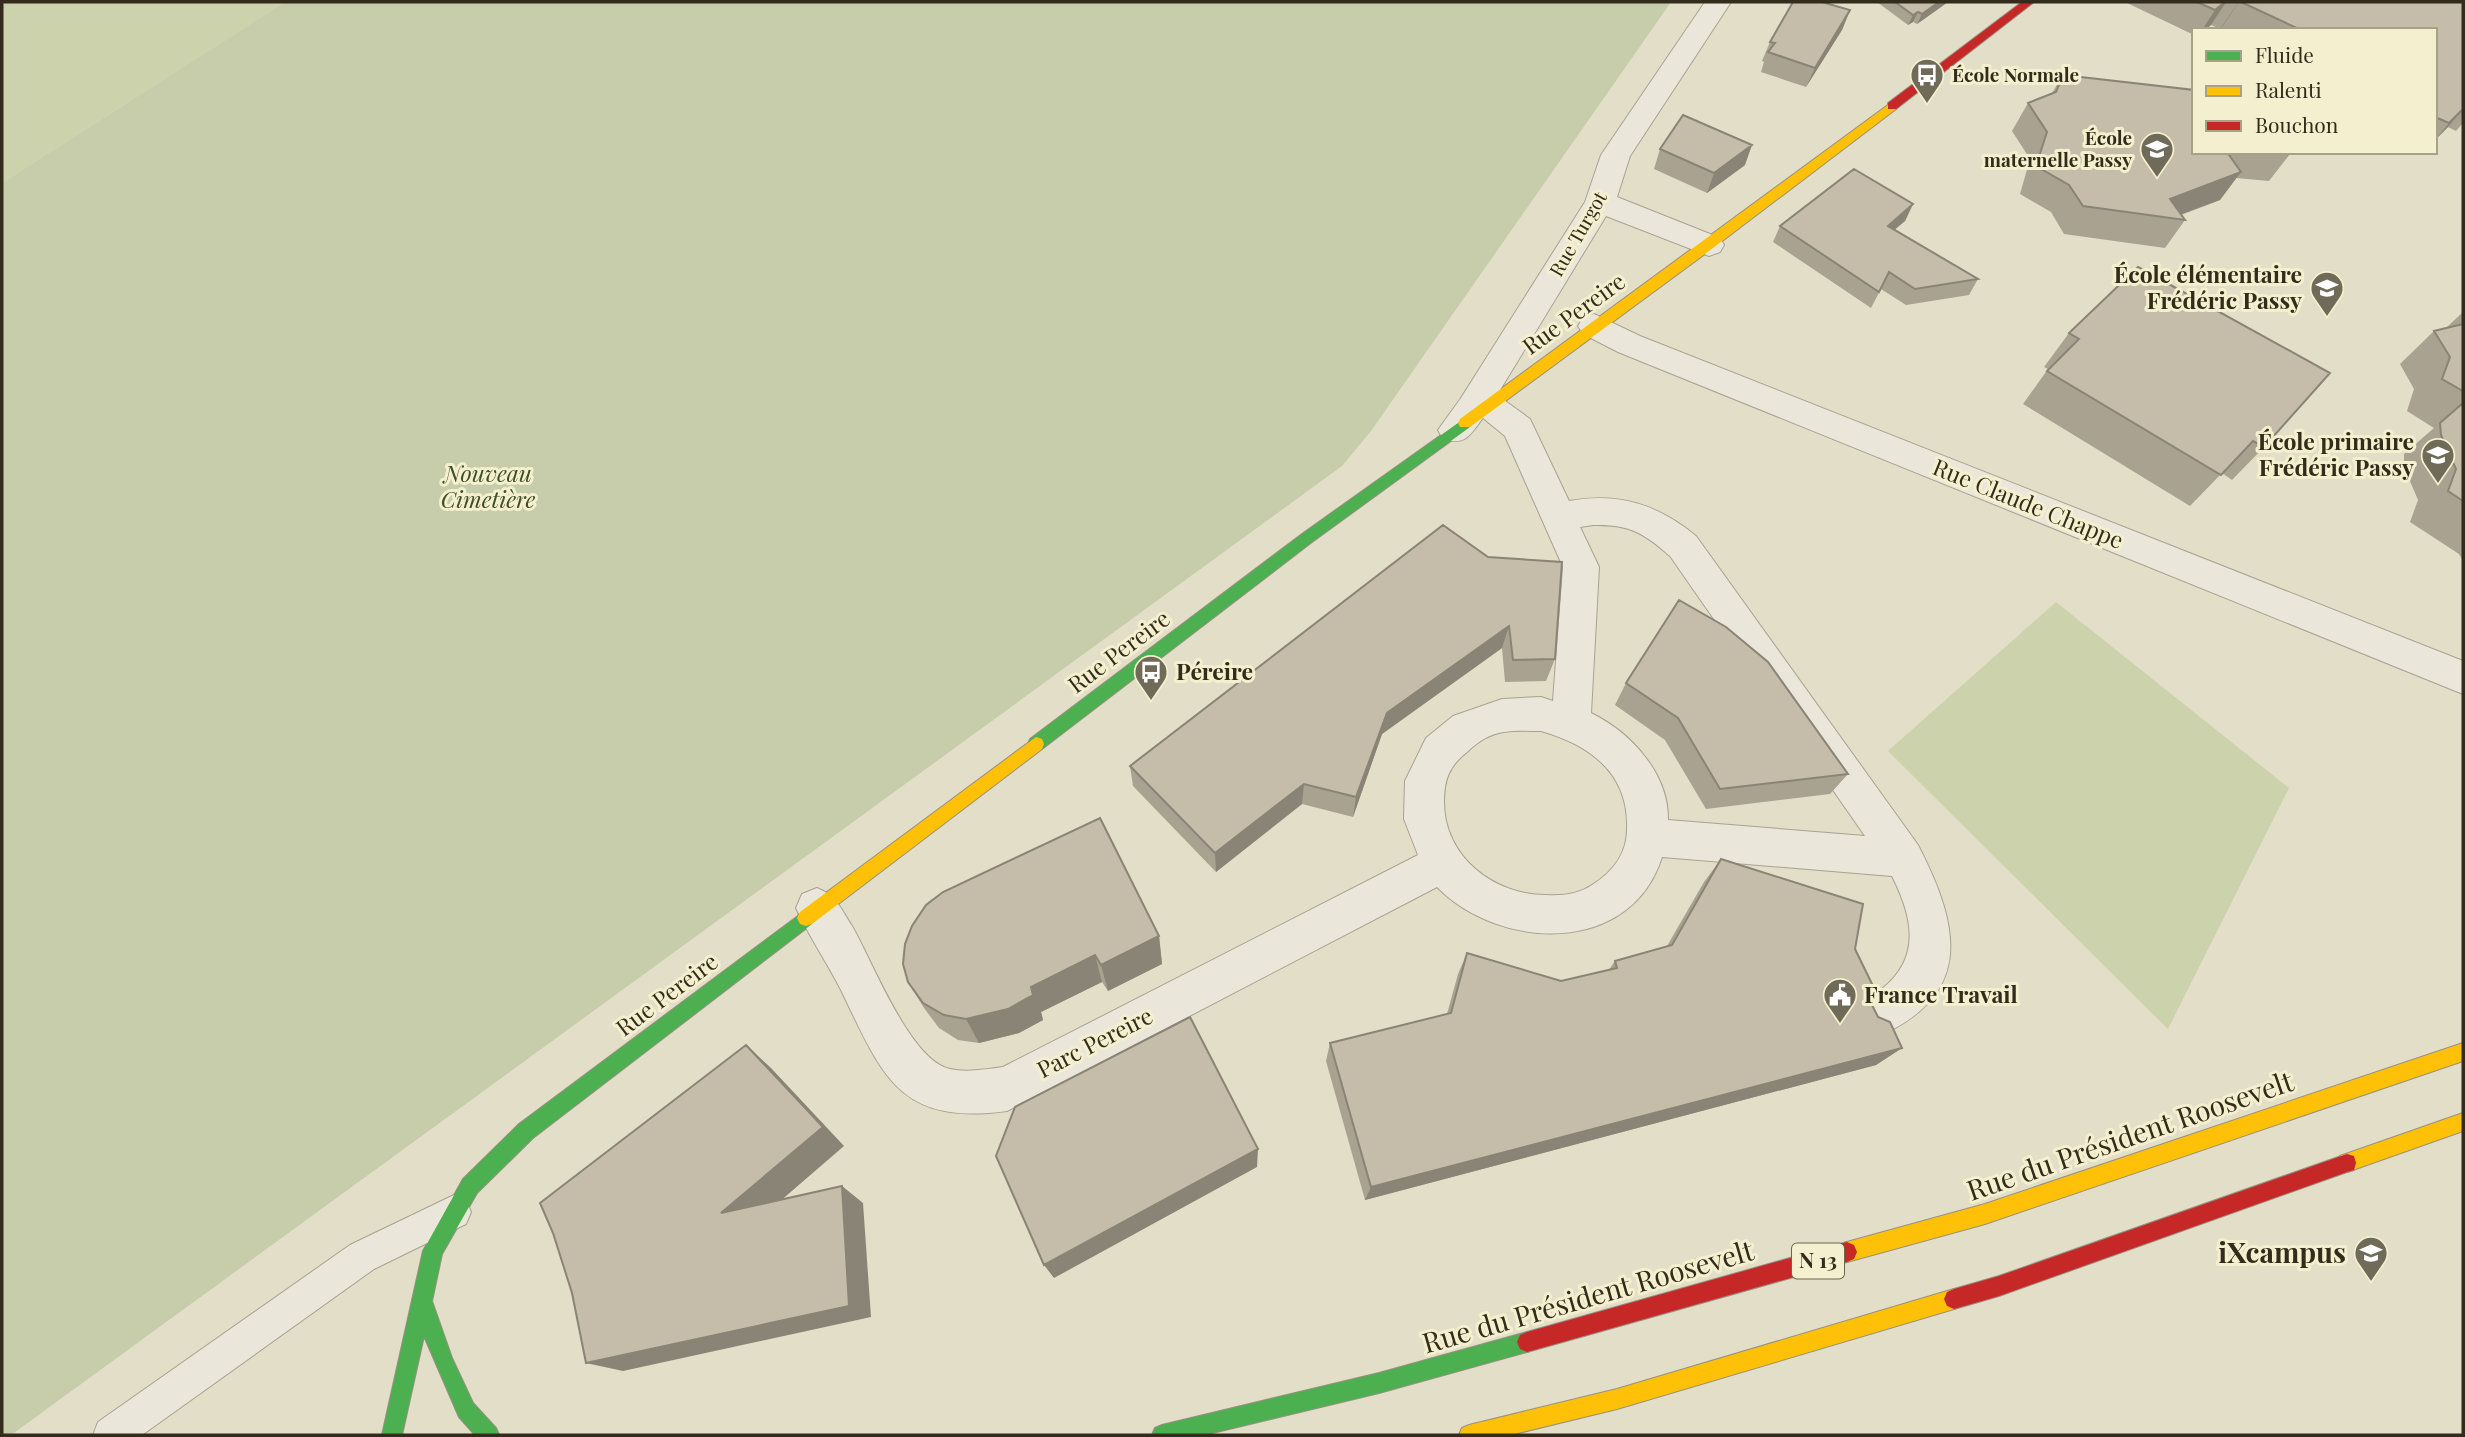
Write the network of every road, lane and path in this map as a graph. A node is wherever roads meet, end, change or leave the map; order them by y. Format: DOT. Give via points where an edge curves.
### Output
graph roads {
  1 [pos="1718,2"];
  2 [pos="2029,2"];
  3 [pos="1600,202"];
  4 [pos="1709,245"];
  5 [pos="1594,326"];
  6 [pos="1489,405"];
  7 [pos="1455,430"];
  8 [pos="1557,517"];
  9 [pos="2463,678"];
  10 [pos="1571,721"];
  11 [pos="1648,837"];
  12 [pos="1904,858"];
  13 [pos="1442,863"];
  14 [pos="817,908"];
  15 [pos="1870,1019"];
  16 [pos="2463,1052"];
  17 [pos="2463,1122"];
  18 [pos="454,1212"];
  19 [pos="422,1299"];
  20 [pos="111,1435"];
  21 [pos="392,1435"];
  22 [pos="489,1435"];
  23 [pos="1162,1435"];
  24 [pos="1469,1435"];
  1 -- 3 [label="street, Rue Turgot" via="1616,155"];
  2 -- 4 [label="street, Rue Pereire"];
  3 -- 4 [label="street"];
  3 -- 7 [label="street, Rue Turgot" via="1474,407"];
  4 -- 5 [label="street, Rue Pereire"];
  5 -- 6 [label="street, Rue Pereire"];
  5 -- 9 [label="street, Rue Claude Chappe"];
  6 -- 7 [label="street, Rue Pereire"];
  6 -- 8 [label="street" via="1518,428"];
  7 -- 14 [label="street, Rue Pereire"];
  8 -- 10 [label="street" via="1581,567"];
  8 -- 12 [label="street" via="1599,509 1629,513 1659,526 1683,545"];
  10 -- 11 [label="street" via="1602,738 1630,767 1647,807"];
  10 -- 13 [label="street" via="1540,713 1505,713 1473,723 1446,743 1426,774 1421,797 1427,836"];
  11 -- 12 [label="street"];
  11 -- 13 [label="street" via="1637,869 1618,892 1582,911 1560,915 1525,914 1490,902"];
  12 -- 15 [label="street" via="1926,903 1931,948 1919,983 1890,1010"];
  13 -- 14 [label="street, Parc Pereire" via="1007,1089 986,1093 950,1092 908,1070 892,1049 852,966"];
  14 -- 18 [label="street, Rue Pereire" via="526,1131 470,1186"];
  16 -- 23 [label="street, Rue du Président Roosevelt / N 13" via="1985,1214 1379,1383"];
  17 -- 24 [label="street" via="1999,1286 1617,1399"];
  18 -- 19 [label="street, Rue Pereire" via="433,1251"];
  18 -- 20 [label="lane" via="362,1257"];
  19 -- 21 [label="street, Rue Pereire"];
  19 -- 22 [label="street" via="466,1410"];
}
